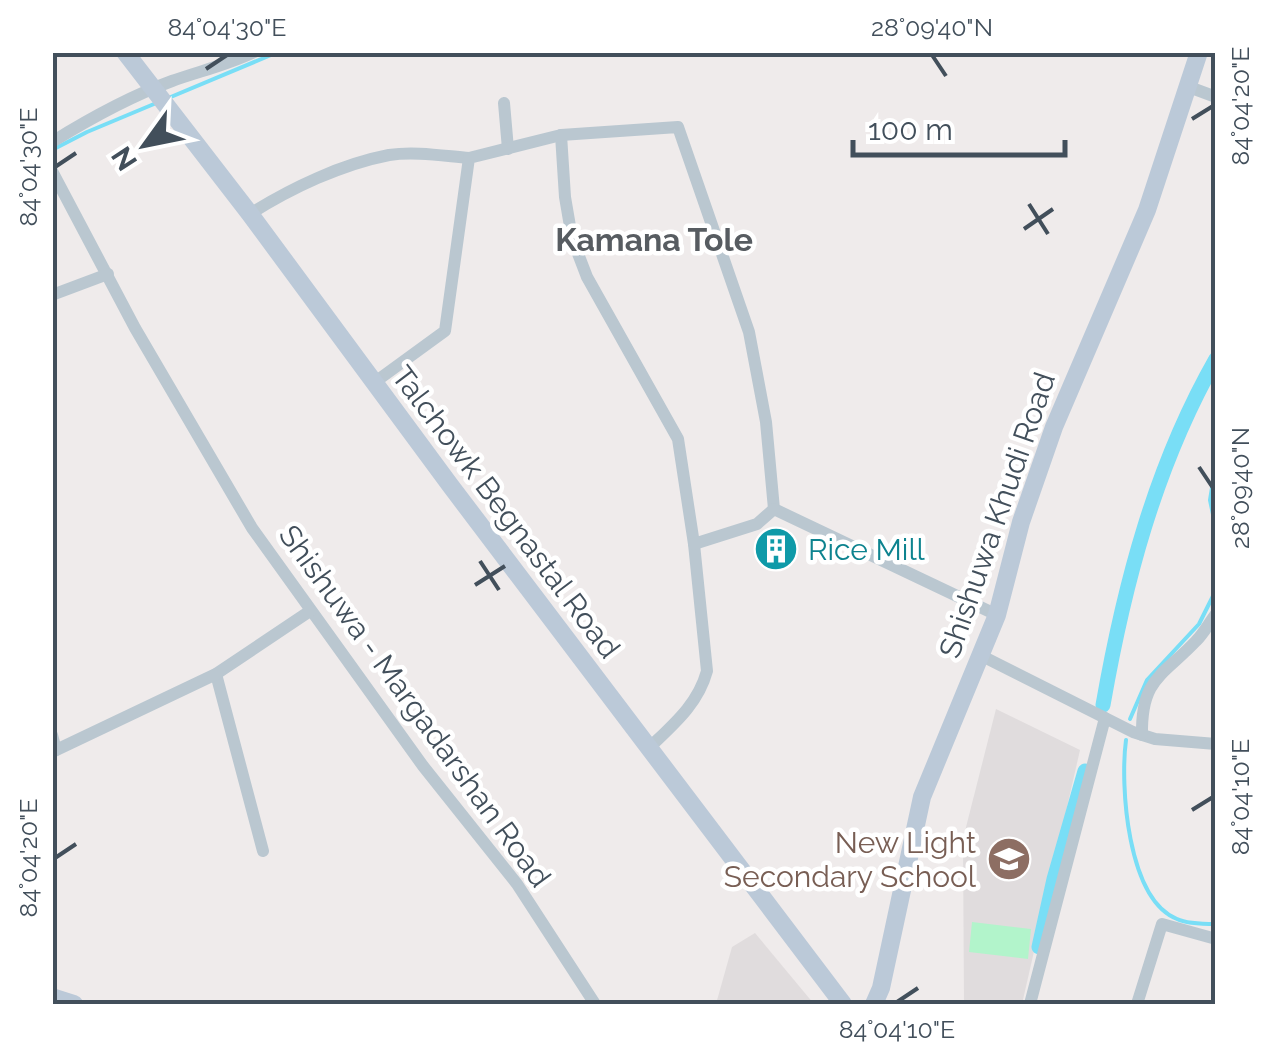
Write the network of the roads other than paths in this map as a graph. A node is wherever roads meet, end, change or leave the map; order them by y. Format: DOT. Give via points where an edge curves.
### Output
graph roads {
  1 [pos="124,52"];
  2 [pos="254,52"];
  3 [pos="1200,52"];
  4 [pos="1190,87"];
  5 [pos="154,91"];
  6 [pos="1216,96"];
  7 [pos="504,103"];
  8 [pos="562,135"];
  9 [pos="52,142"];
  10 [pos="508,148"];
  11 [pos="469,158"];
  12 [pos="52,171"];
  13 [pos="250,214"];
  14 [pos="108,274"];
  15 [pos="52,294"];
  16 [pos="375,382"];
  17 [pos="774,509"];
  18 [pos="694,544"];
  19 [pos="310,611"];
  20 [pos="1216,614"];
  21 [pos="997,615"];
  22 [pos="980,654"];
  23 [pos="216,674"];
  24 [pos="1104,718"];
  25 [pos="52,735"];
  26 [pos="1142,735"];
  27 [pos="1216,744"];
  28 [pos="650,748"];
  29 [pos="54,751"];
  30 [pos="263,852"];
  31 [pos="1216,938"];
  32 [pos="52,997"];
  33 [pos="74,1004"];
  34 [pos="596,1004"];
  35 [pos="843,1004"];
  36 [pos="874,1004"];
  37 [pos="1030,1004"];
  38 [pos="1137,1004"];
  1 -- 5 [label="main road, Talchowk Begnastal Road"];
  2 -- 5 [label="street"];
  3 -- 4 [label="main road, Shishuwa Khudi Road"];
  4 -- 6 [label="street"];
  4 -- 21 [label="main road, Shishuwa Khudi Road" via="1147,210 1054,427"];
  5 -- 9 [label="street"];
  5 -- 13 [label="main road, Talchowk Begnastal Road"];
  7 -- 10 [label="street"];
  8 -- 10 [label="street"];
  8 -- 17 [label="street" via="678,127 749,332"];
  8 -- 18 [label="street" via="572,238 678,440"];
  10 -- 11 [label="street"];
  11 -- 13 [label="street" via="391,155 328,175"];
  11 -- 16 [label="street" via="444,331"];
  12 -- 14 [label="street, Shishuwa - Margadarshan Road"];
  13 -- 16 [label="main road, Talchowk Begnastal Road"];
  14 -- 15 [label="street"];
  14 -- 19 [label="street, Shishuwa - Margadarshan Road" via="252,528"];
  16 -- 28 [label="main road, Talchowk Begnastal Road"];
  17 -- 18 [label="street" via="757,524"];
  17 -- 21 [label="street"];
  18 -- 28 [label="street" via="707,670 692,706"];
  19 -- 23 [label="street"];
  19 -- 34 [label="street, Shishuwa - Margadarshan Road" via="517,884"];
  20 -- 26 [label="street" via="1149,690"];
  21 -- 22 [label="main road, Shishuwa Khudi Road"];
  22 -- 24 [label="street"];
  22 -- 36 [label="main road, Shishuwa Khudi Road" via="922,797"];
  23 -- 29 [label="street"];
  23 -- 30 [label="street"];
  24 -- 26 [label="street"];
  24 -- 37 [label="street"];
  25 -- 29 [label="street"];
  26 -- 27 [label="street"];
  28 -- 35 [label="main road, Talchowk Begnastal Road"];
  31 -- 38 [label="street" via="1162,924"];
  32 -- 33 [label="main road"];
}
